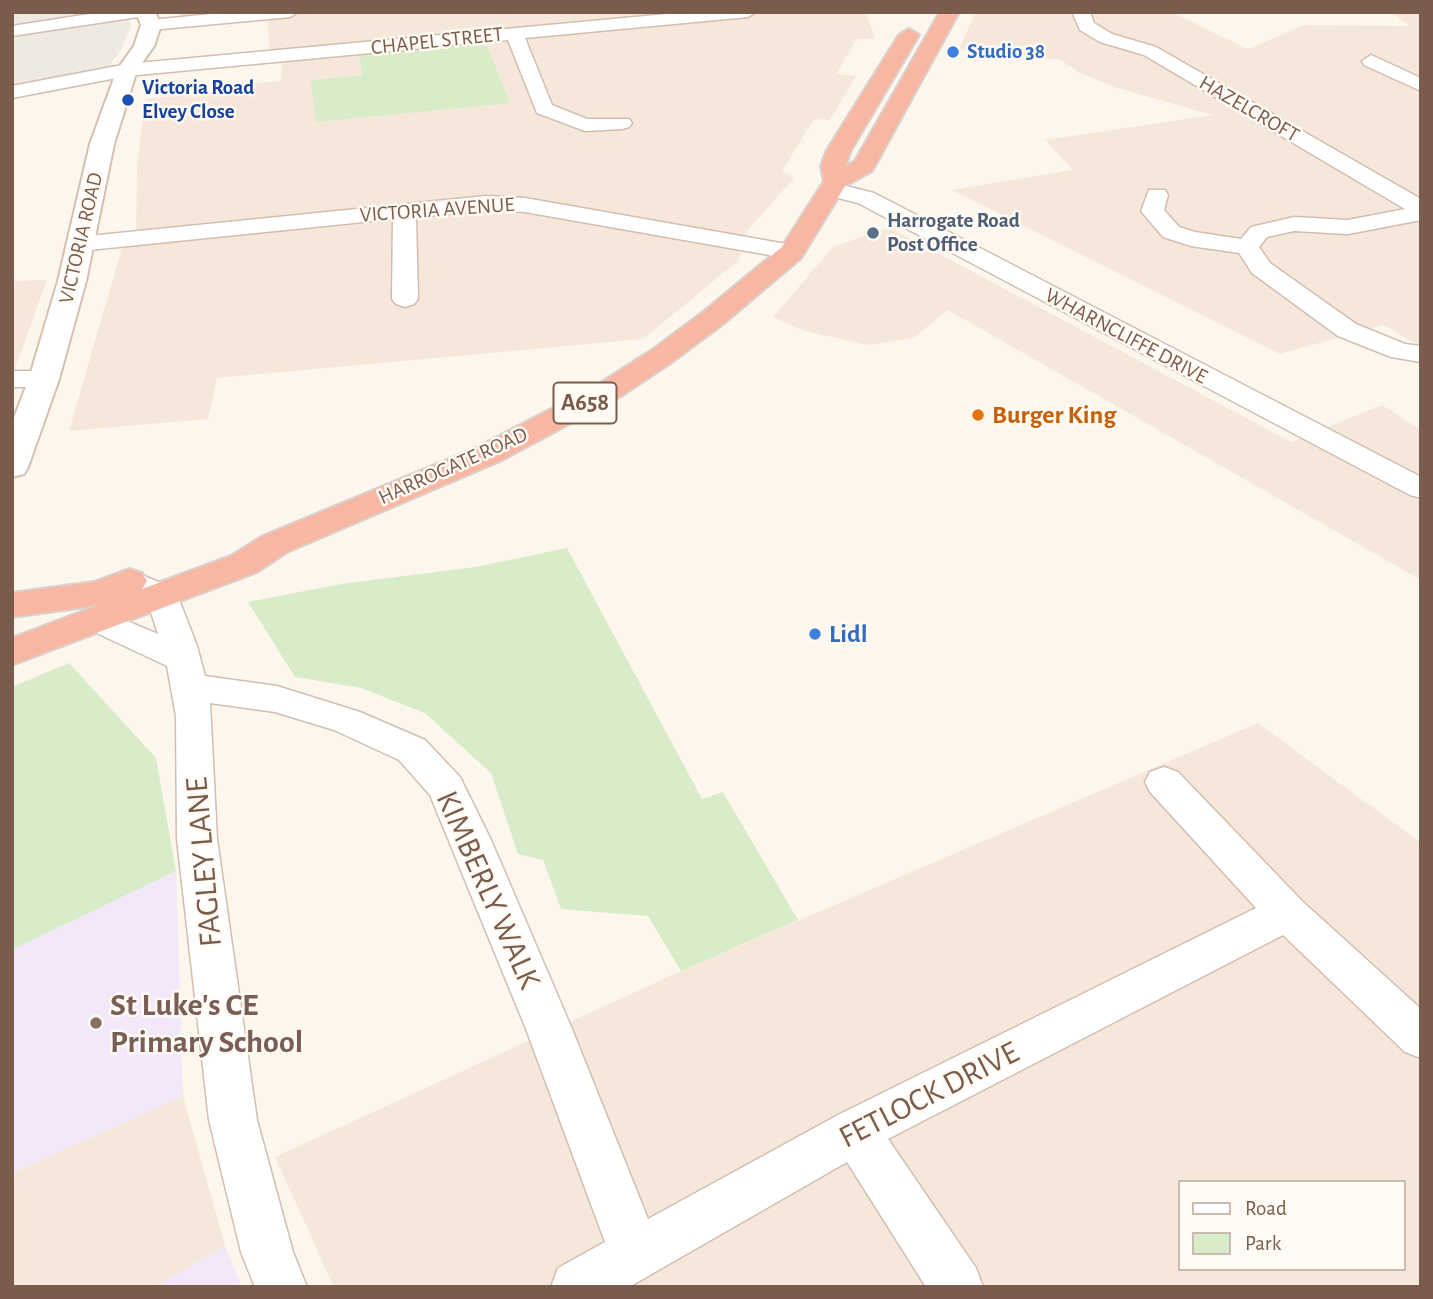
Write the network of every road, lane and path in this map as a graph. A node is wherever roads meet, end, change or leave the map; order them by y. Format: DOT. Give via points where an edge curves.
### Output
graph roads {
  1 [pos="290,12"];
  2 [pos="748,12"];
  3 [pos="923,12"];
  4 [pos="950,12"];
  5 [pos="1082,12"];
  6 [pos="145,17"];
  7 [pos="12,31"];
  8 [pos="514,33"];
  9 [pos="1371,61"];
  10 [pos="127,71"];
  11 [pos="1421,85"];
  12 [pos="12,92"];
  13 [pos="622,122"];
  14 [pos="833,185"];
  15 [pos="1157,195"];
  16 [pos="404,211"];
  17 [pos="1421,211"];
  18 [pos="79,244"];
  19 [pos="1247,247"];
  20 [pos="792,252"];
  21 [pos="405,299"];
  22 [pos="1421,354"];
  23 [pos="12,379"];
  24 [pos="44,379"];
  25 [pos="12,467"];
  26 [pos="1421,488"];
  27 [pos="275,544"];
  28 [pos="130,581"];
  29 [pos="163,597"];
  30 [pos="12,605"];
  31 [pos="96,619"];
  32 [pos="12,652"];
  33 [pos="186,673"];
  34 [pos="1164,782"];
  35 [pos="1287,913"];
  36 [pos="1421,1038"];
  37 [pos="855,1132"];
  38 [pos="636,1255"];
  39 [pos="281,1287"];
  40 [pos="577,1287"];
  41 [pos="957,1287"];
  1 -- 6 [label="street"];
  2 -- 8 [label="street, CHAPEL STREET"];
  3 -- 14 [label="highway, HARROGATE ROAD / A658" via="839,150"];
  4 -- 14 [label="highway, HARROGATE ROAD / A658" via="864,166"];
  5 -- 17 [label="street, HAZELCROFT" via="1086,26 1106,38 1150,51"];
  6 -- 7 [label="street"];
  6 -- 10 [label="street, VICTORIA ROAD" via="144,46"];
  8 -- 10 [label="street, CHAPEL STREET"];
  8 -- 13 [label="street" via="544,109 585,125"];
  9 -- 11 [label="street"];
  10 -- 12 [label="street, CHAPEL STREET"];
  10 -- 18 [label="street, VICTORIA ROAD" via="102,144"];
  14 -- 20 [label="highway, HARROGATE ROAD / A658"];
  14 -- 26 [label="street, WHARNCLIFFE DRIVE" via="866,198"];
  15 -- 19 [label="street" via="1152,211 1171,232"];
  16 -- 18 [label="street, VICTORIA AVENUE"];
  16 -- 20 [label="street, VICTORIA AVENUE" via="486,203 525,205"];
  16 -- 21 [label="street"];
  17 -- 19 [label="street, HAZELCROFT" via="1348,227 1294,224 1259,232"];
  18 -- 24 [label="street, VICTORIA ROAD"];
  19 -- 22 [label="street" via="1261,268 1347,330 1400,351"];
  20 -- 27 [label="highway, HARROGATE ROAD / A658" via="713,318 610,390 489,454"];
  23 -- 24 [label="street"];
  24 -- 25 [label="street, VICTORIA ROAD"];
  27 -- 28 [label="highway, HARROGATE ROAD / A658" via="223,548"];
  27 -- 29 [label="highway, HARROGATE ROAD / A658" via="244,564"];
  28 -- 29 [label="street"];
  28 -- 30 [label="highway, HARROGATE ROAD / A658" via="101,593"];
  29 -- 31 [label="highway, HARROGATE ROAD / A658"];
  29 -- 33 [label="street, FAGLEY LANE"];
  31 -- 32 [label="highway, HARROGATE ROAD / A658"];
  31 -- 33 [label="street, KIMBERLY WALK"];
  33 -- 38 [label="street, KIMBERLY WALK" via="233,691 347,721 412,750 446,787 544,1017"];
  33 -- 39 [label="street, FAGLEY LANE" via="194,716 197,839 233,1120 267,1252"];
  34 -- 35 [label="street"];
  35 -- 36 [label="street"];
  35 -- 37 [label="street, FETLOCK DRIVE"];
  37 -- 38 [label="street, FETLOCK DRIVE"];
  37 -- 41 [label="street"];
  38 -- 40 [label="street, FETLOCK DRIVE"];
}
